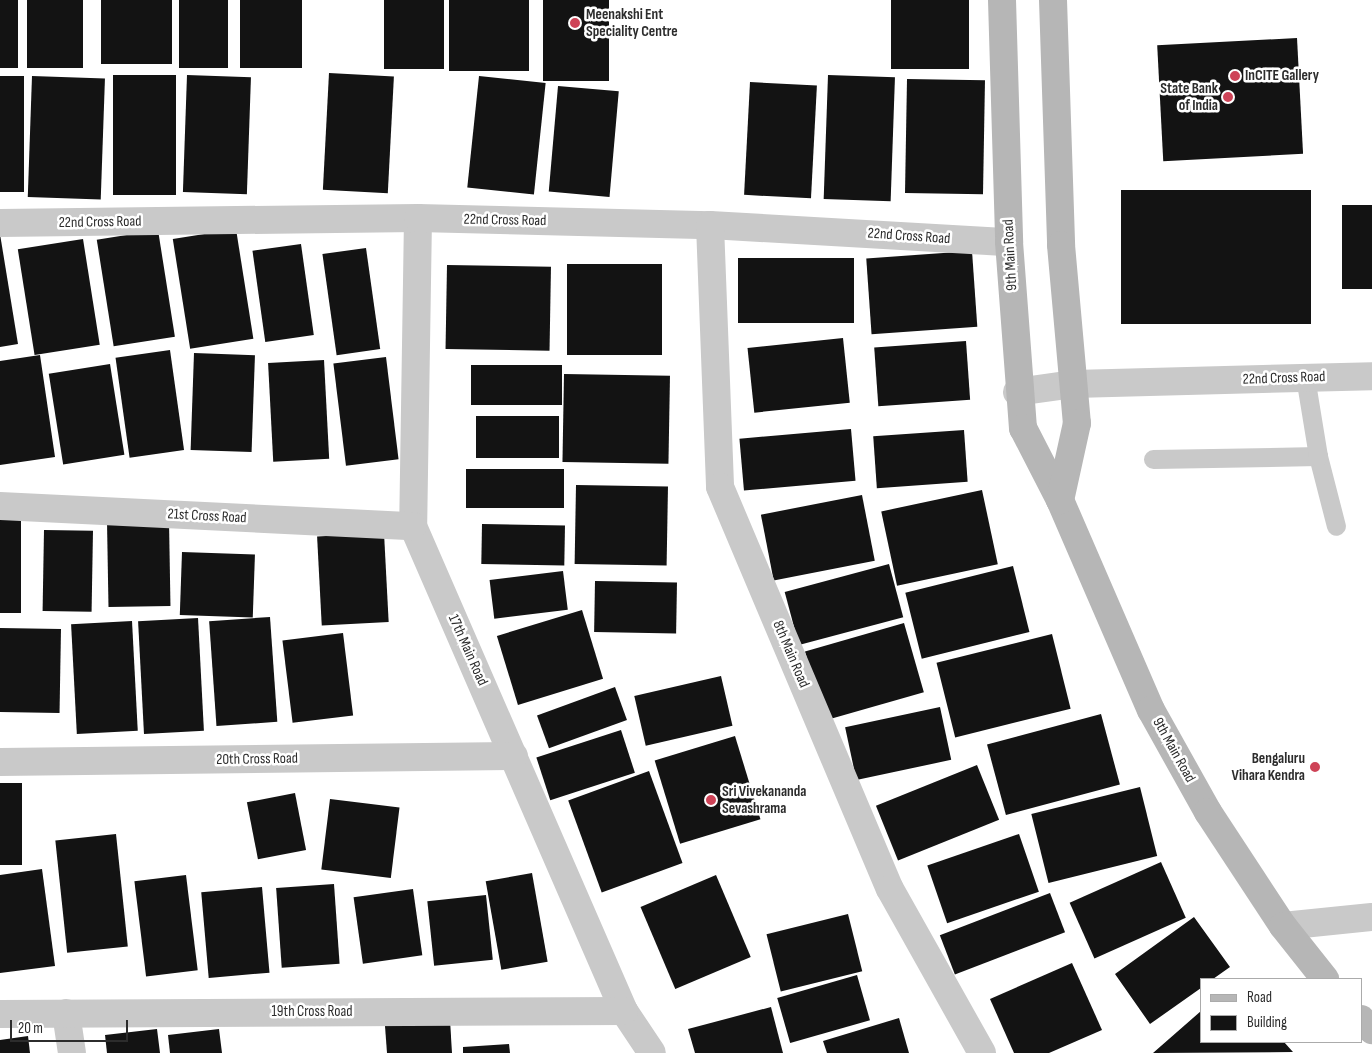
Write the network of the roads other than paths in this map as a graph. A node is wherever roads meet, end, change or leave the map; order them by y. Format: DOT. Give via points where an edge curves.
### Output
graph roads {
  1 [pos="1002,0"];
  2 [pos="1053,0"];
  3 [pos="418,218"];
  4 [pos="0,223"];
  5 [pos="710,225"];
  6 [pos="1009,242"];
  7 [pos="1372,376"];
  8 [pos="1305,377"];
  9 [pos="1074,384"];
  10 [pos="1017,392"];
  11 [pos="1318,456"];
  12 [pos="1152,459"];
  13 [pos="1060,500"];
  14 [pos="0,506"];
  15 [pos="414,526"];
  16 [pos="1336,526"];
  17 [pos="514,756"];
  18 [pos="0,762"];
  19 [pos="1372,917"];
  20 [pos="1283,926"];
  21 [pos="1324,978"];
  22 [pos="624,1011"];
  23 [pos="0,1014"];
  24 [pos="66,1014"];
  25 [pos="1362,1020"];
  26 [pos="1372,1030"];
  27 [pos="72,1053"];
  28 [pos="652,1053"];
  29 [pos="982,1053"];
  1 -- 6 [label="main road, 9th Main Road"];
  2 -- 9 [label="main road" via="1060,245"];
  3 -- 4 [label="street, 22nd Cross Road"];
  3 -- 5 [label="street, 22nd Cross Road"];
  3 -- 15 [label="street, 17th Main Road"];
  5 -- 6 [label="street, 22nd Cross Road"];
  5 -- 29 [label="street, 8th Main Road" via="720,487 890,889"];
  6 -- 10 [label="main road, 9th Main Road"];
  7 -- 8 [label="street, 22nd Cross Road"];
  8 -- 9 [label="street, 22nd Cross Road"];
  8 -- 11 [label="lane"];
  9 -- 10 [label="street, 22nd Cross Road"];
  9 -- 13 [label="main road" via="1077,423"];
  10 -- 13 [label="main road, 9th Main Road" via="1023,428"];
  11 -- 12 [label="lane"];
  11 -- 16 [label="lane"];
  13 -- 20 [label="main road, 9th Main Road" via="1152,710 1208,812"];
  14 -- 15 [label="street, 21st Cross Road"];
  15 -- 17 [label="street, 17th Main Road"];
  17 -- 18 [label="street, 20th Cross Road"];
  17 -- 22 [label="street, 17th Main Road"];
  19 -- 20 [label="street"];
  20 -- 21 [label="main road, 9th Main Road"];
  22 -- 24 [label="street, 19th Cross Road"];
  22 -- 28 [label="street, 17th Main Road"];
  23 -- 24 [label="street, 19th Cross Road"];
  24 -- 27 [label="street"];
  25 -- 26 [label="main road"];
}
